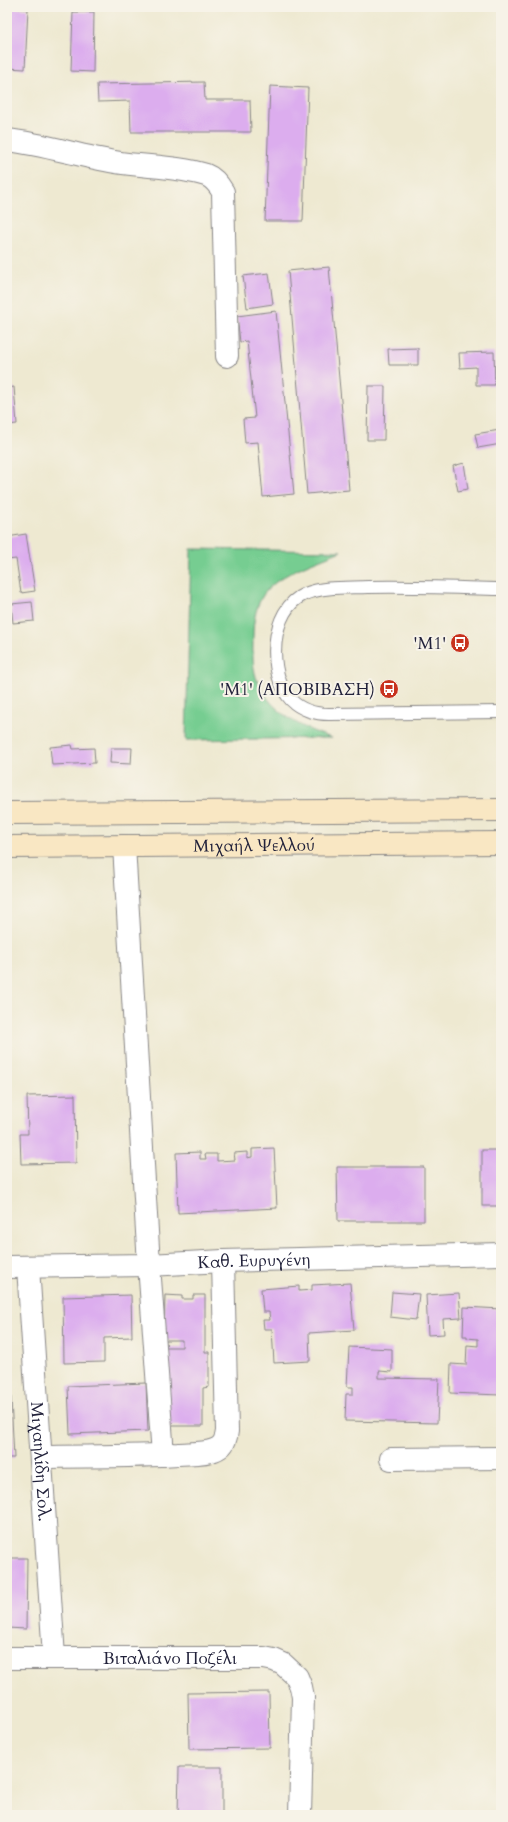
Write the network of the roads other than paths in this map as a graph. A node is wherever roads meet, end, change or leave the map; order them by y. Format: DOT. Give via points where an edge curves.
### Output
graph roads {
  1 [pos="7,140"];
  2 [pos="227,356"];
  3 [pos="501,589"];
  4 [pos="501,712"];
  5 [pos="501,810"];
  6 [pos="7,813"];
  7 [pos="501,843"];
  8 [pos="124,846"];
  9 [pos="7,847"];
  10 [pos="501,1254"];
  11 [pos="223,1261"];
  12 [pos="149,1265"];
  13 [pos="7,1267"];
  14 [pos="28,1267"];
  15 [pos="163,1455"];
  16 [pos="41,1457"];
  17 [pos="501,1458"];
  18 [pos="391,1459"];
  19 [pos="54,1657"];
  20 [pos="7,1658"];
  21 [pos="300,1815"];
  1 -- 2 [label="street" via="36,143 100,160 192,171 208,176 218,184 223,192"];
  3 -- 4 [label="lane" via="399,587 328,589 312,592 296,599 282,615 276,654 277,672 282,687 296,704 305,710 330,714"];
  5 -- 6 [label="main road, Μιχαήλ Ψελλού"];
  7 -- 8 [label="main road, Μιχαήλ Ψελλού"];
  8 -- 9 [label="main road, Μιχαήλ Ψελλού"];
  8 -- 12 [label="street"];
  10 -- 11 [label="street, Καθ. Ευρυγένη"];
  11 -- 12 [label="street, Καθ. Ευρυγένη"];
  11 -- 15 [label="street" via="226,1439 222,1446 215,1450"];
  12 -- 14 [label="street, Καθ. Ευρυγένη"];
  12 -- 15 [label="street"];
  13 -- 14 [label="street, Καθ. Ευρυγένη"];
  14 -- 16 [label="street, Μιχαηλίδη Σολ."];
  15 -- 16 [label="street"];
  16 -- 19 [label="street, Μιχαηλίδη Σολ."];
  17 -- 18 [label="street"];
  19 -- 20 [label="street, Βιταλιάνο Ποζέλι"];
  19 -- 21 [label="street, Βιταλιάνο Ποζέλι" via="264,1658 283,1664 297,1677 302,1692"];
}
